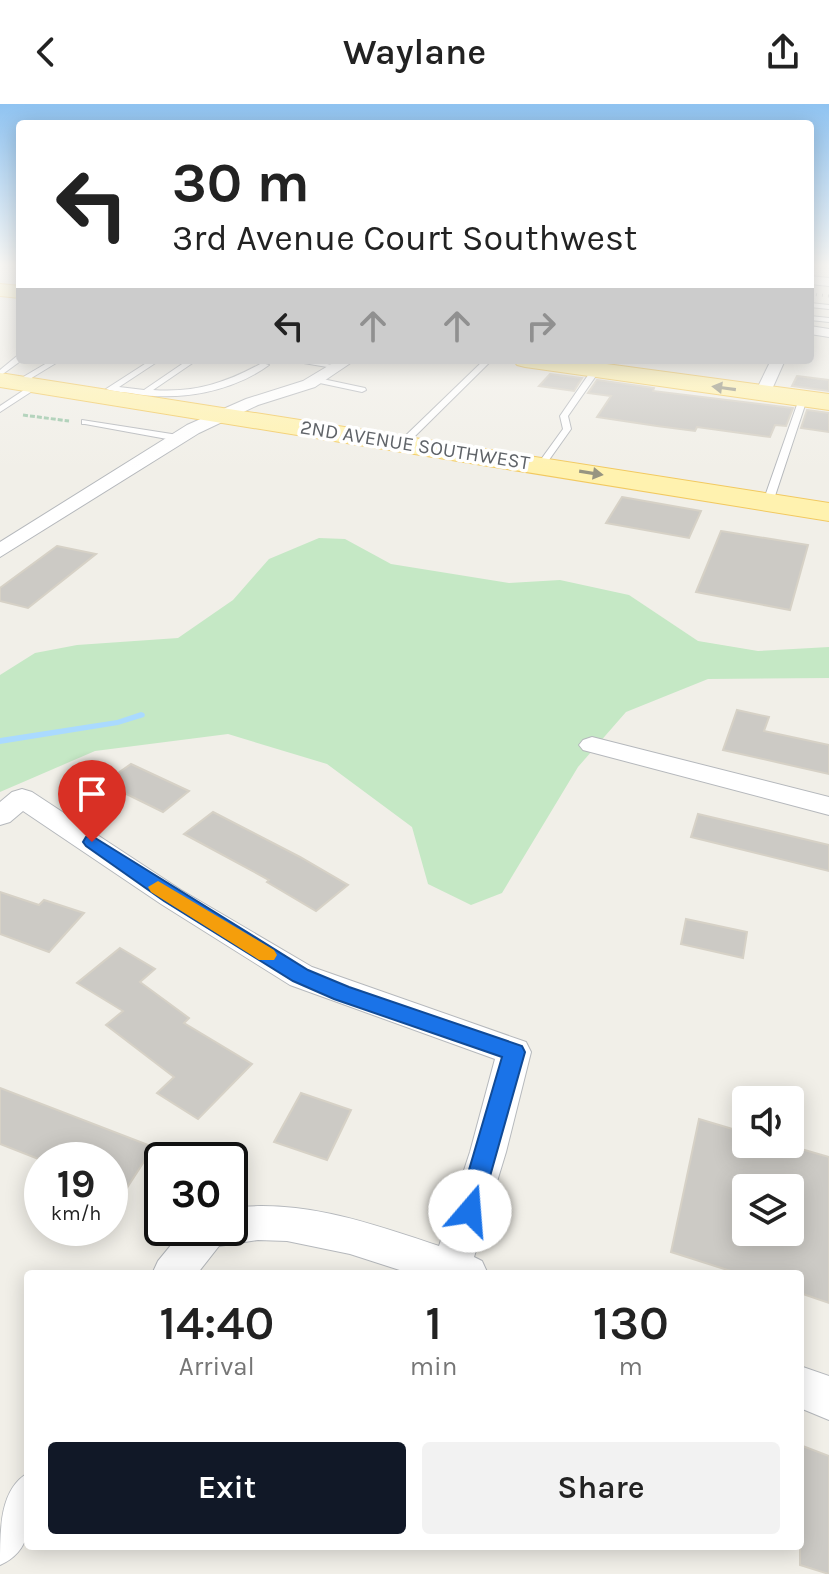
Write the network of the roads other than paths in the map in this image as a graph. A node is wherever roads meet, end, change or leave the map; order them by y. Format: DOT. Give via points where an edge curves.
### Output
graph roads {
  1 [pos="46,364"];
  2 [pos="150,364"];
  3 [pos="187,364"];
  4 [pos="344,364"];
  5 [pos="484,364"];
  6 [pos="553,364"];
  7 [pos="776,364"];
  8 [pos="265,365"];
  9 [pos="596,370"];
  10 [pos="15,376"];
  11 [pos="318,380"];
  12 [pos="362,390"];
  13 [pos="106,392"];
  14 [pos="144,393"];
  15 [pos="763,393"];
  16 [pos="803,399"];
  17 [pos="829,402"];
  18 [pos="0,410"];
  19 [pos="222,415"];
  20 [pos="85,422"];
  21 [pos="178,438"];
  22 [pos="403,443"];
  23 [pos="541,465"];
  24 [pos="768,502"];
  25 [pos="829,512"];
  26 [pos="0,551"];
  27 [pos="592,745"];
  28 [pos="829,806"];
  29 [pos="11,807"];
  30 [pos="248,1221"];
  31 [pos="201,1246"];
  32 [pos="176,1270"];
  33 [pos="457,1270"];
  34 [pos="460,1270"];
  35 [pos="804,1389"];
  36 [pos="829,1398"];
  37 [pos="24,1502"];
  38 [pos="0,1541"];
  1 -- 10 [label="lane"];
  2 -- 13 [label="lane"];
  3 -- 14 [label="lane"];
  4 -- 11 [label="street"];
  5 -- 22 [label="lane"];
  6 -- 9 [label="main road"];
  7 -- 15 [label="street"];
  8 -- 14 [label="lane" via="195,394"];
  15 -- 9 [label="main road, one-way"];
  9 -- 23 [label="lane" via="564,416 567,429"];
  10 -- 13 [label="main road, 2ND AVENUE SOUTHWEST"];
  10 -- 18 [label="lane"];
  11 -- 12 [label="lane"];
  11 -- 19 [label="street"];
  13 -- 14 [label="lane"];
  13 -- 19 [label="main road, 2ND AVENUE SOUTHWEST"];
  15 -- 16 [label="main road"];
  16 -- 17 [label="main road"];
  16 -- 24 [label="lane"];
  19 -- 21 [label="street"];
  19 -- 22 [label="main road, 2ND AVENUE SOUTHWEST"];
  20 -- 21 [label="lane"];
  21 -- 26 [label="street"];
  22 -- 23 [label="main road, 2ND AVENUE SOUTHWEST"];
  23 -- 24 [label="main road, 2ND AVENUE SOUTHWEST, one-way"];
  24 -- 25 [label="main road, 2ND AVENUE SOUTHWEST"];
  27 -- 28 [label="street"];
  29 -- 34 [label="street" via="301,976 514,1052"];
  30 -- 33 [label="street" via="304,1224"];
  31 -- 32 [label="street"];
  35 -- 36 [label="street"];
  37 -- 38 [label="street"];
}
